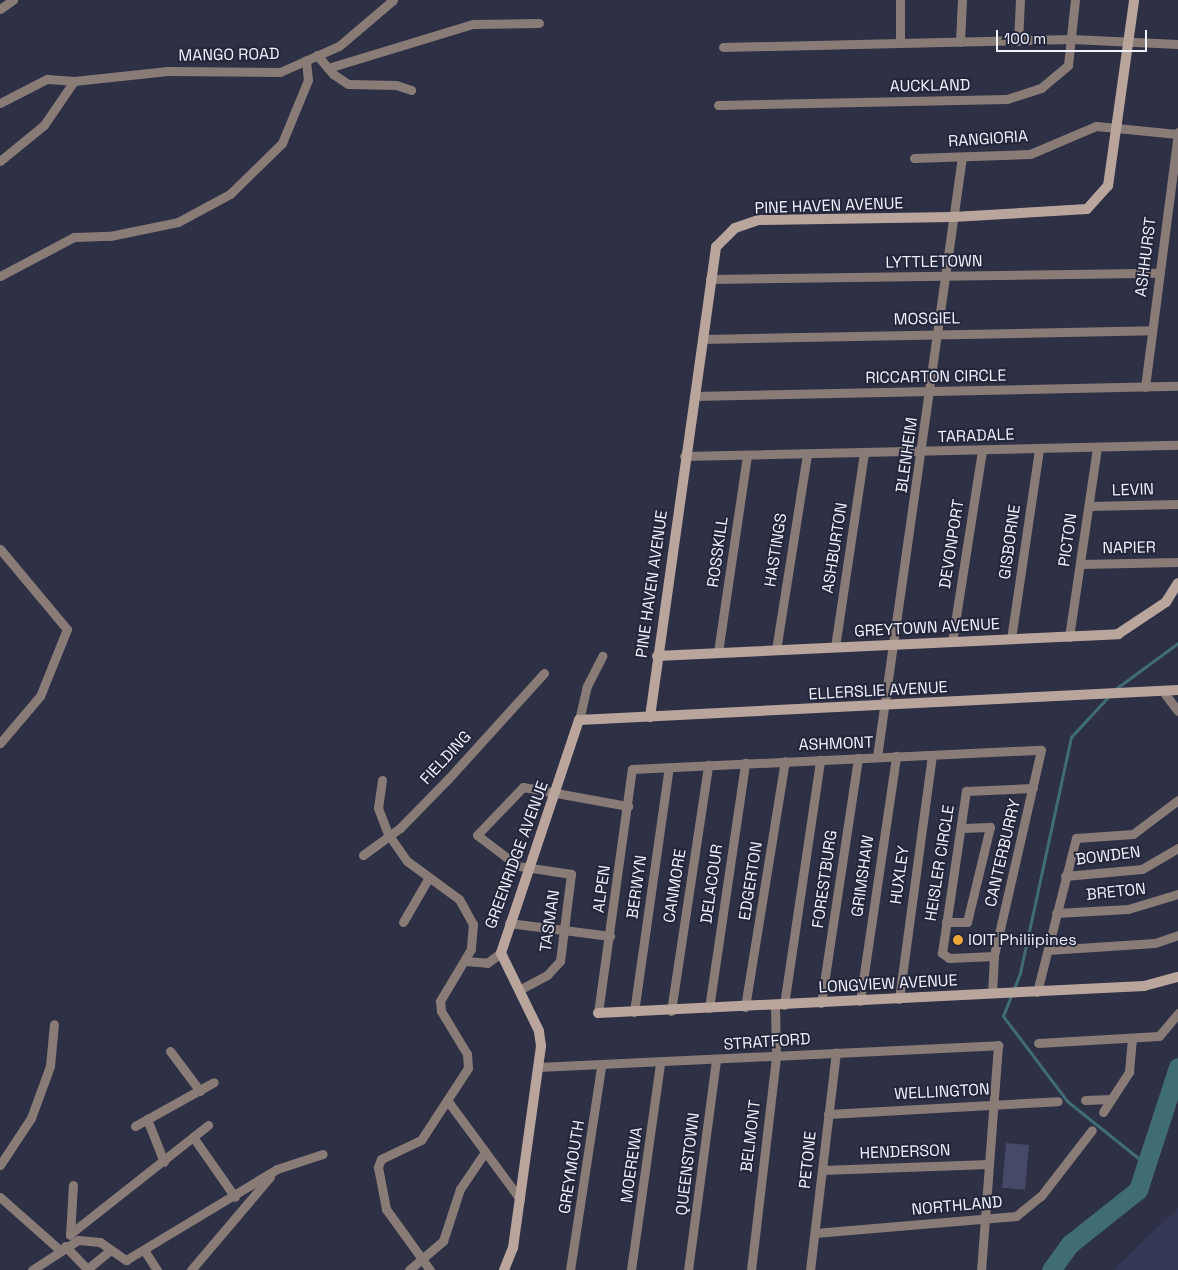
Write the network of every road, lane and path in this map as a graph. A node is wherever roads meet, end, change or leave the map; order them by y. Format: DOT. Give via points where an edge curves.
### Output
graph roads {
  1 [pos="13,0"];
  2 [pos="392,0"];
  3 [pos="900,0"];
  4 [pos="962,0"];
  5 [pos="1020,0"];
  6 [pos="1074,0"];
  7 [pos="1134,0"];
  8 [pos="0,9"];
  9 [pos="539,23"];
  10 [pos="1072,39"];
  11 [pos="1131,39"];
  12 [pos="1018,41"];
  13 [pos="900,42"];
  14 [pos="960,42"];
  15 [pos="1178,44"];
  16 [pos="723,47"];
  17 [pos="317,55"];
  18 [pos="306,60"];
  19 [pos="328,68"];
  20 [pos="74,81"];
  21 [pos="411,90"];
  22 [pos="0,103"];
  23 [pos="718,105"];
  24 [pos="1119,127"];
  25 [pos="1178,133"];
  26 [pos="962,157"];
  27 [pos="914,158"];
  28 [pos="0,161"];
  29 [pos="953,217"];
  30 [pos="1158,273"];
  31 [pos="0,276"];
  32 [pos="946,277"];
  33 [pos="710,280"];
  34 [pos="1152,330"];
  35 [pos="938,334"];
  36 [pos="702,339"];
  37 [pos="1178,386"];
  38 [pos="1145,387"];
  39 [pos="931,392"];
  40 [pos="694,396"];
  41 [pos="1178,445"];
  42 [pos="1098,448"];
  43 [pos="1039,449"];
  44 [pos="982,450"];
  45 [pos="923,452"];
  46 [pos="806,454"];
  47 [pos="864,454"];
  48 [pos="684,456"];
  49 [pos="747,456"];
  50 [pos="1178,504"];
  51 [pos="1089,506"];
  52 [pos="0,549"];
  53 [pos="1178,562"];
  54 [pos="1080,564"];
  55 [pos="1178,583"];
  56 [pos="1069,637"];
  57 [pos="1011,639"];
  58 [pos="952,642"];
  59 [pos="893,645"];
  60 [pos="834,647"];
  61 [pos="776,650"];
  62 [pos="718,652"];
  63 [pos="602,656"];
  64 [pos="657,656"];
  65 [pos="544,673"];
  66 [pos="1178,690"];
  67 [pos="1164,694"];
  68 [pos="884,706"];
  69 [pos="1178,711"];
  70 [pos="650,717"];
  71 [pos="579,720"];
  72 [pos="0,743"];
  73 [pos="1041,750"];
  74 [pos="932,755"];
  75 [pos="896,756"];
  76 [pos="877,757"];
  77 [pos="858,758"];
  78 [pos="820,760"];
  79 [pos="786,761"];
  80 [pos="745,763"];
  81 [pos="708,765"];
  82 [pos="669,767"];
  83 [pos="632,769"];
  84 [pos="382,780"];
  85 [pos="1033,788"];
  86 [pos="556,794"];
  87 [pos="1178,800"];
  88 [pos="628,806"];
  89 [pos="961,828"];
  90 [pos="388,834"];
  91 [pos="1178,848"];
  92 [pos="363,855"];
  93 [pos="530,868"];
  94 [pos="1065,876"];
  95 [pos="428,879"];
  96 [pos="1178,894"];
  97 [pos="1056,913"];
  98 [pos="403,922"];
  99 [pos="946,922"];
  100 [pos="509,923"];
  101 [pos="564,930"];
  102 [pos="1178,935"];
  103 [pos="610,936"];
  104 [pos="1048,950"];
  105 [pos="501,953"];
  106 [pos="994,956"];
  107 [pos="466,961"];
  108 [pos="1178,977"];
  109 [pos="519,990"];
  110 [pos="1036,992"];
  111 [pos="992,993"];
  112 [pos="899,998"];
  113 [pos="860,1001"];
  114 [pos="821,1003"];
  115 [pos="779,1005"];
  116 [pos="745,1007"];
  117 [pos="709,1008"];
  118 [pos="671,1011"];
  119 [pos="634,1012"];
  120 [pos="598,1013"];
  121 [pos="1178,1013"];
  122 [pos="54,1024"];
  123 [pos="1132,1038"];
  124 [pos="1038,1043"];
  125 [pos="170,1051"];
  126 [pos="836,1053"];
  127 [pos="776,1056"];
  128 [pos="716,1061"];
  129 [pos="660,1064"];
  130 [pos="538,1067"];
  131 [pos="602,1067"];
  132 [pos="214,1082"];
  133 [pos="200,1090"];
  134 [pos="1111,1099"];
  135 [pos="447,1100"];
  136 [pos="1085,1100"];
  137 [pos="1058,1101"];
  138 [pos="994,1104"];
  139 [pos="1103,1112"];
  140 [pos="828,1114"];
  141 [pos="147,1119"];
  142 [pos="208,1125"];
  143 [pos="135,1126"];
  144 [pos="1092,1130"];
  145 [pos="193,1137"];
  146 [pos="485,1152"];
  147 [pos="323,1154"];
  148 [pos="164,1162"];
  149 [pos="990,1164"];
  150 [pos="0,1165"];
  151 [pos="277,1169"];
  152 [pos="822,1170"];
  153 [pos="73,1185"];
  154 [pos="0,1197"];
  155 [pos="235,1197"];
  156 [pos="520,1199"];
  157 [pos="985,1219"];
  158 [pos="815,1233"];
  159 [pos="66,1243"];
  160 [pos="111,1250"];
  161 [pos="144,1250"];
  162 [pos="423,1260"];
  163 [pos="32,1270"];
  164 [pos="87,1270"];
  165 [pos="157,1270"];
  166 [pos="190,1270"];
  167 [pos="409,1270"];
  168 [pos="430,1270"];
  169 [pos="504,1270"];
  170 [pos="570,1270"];
  171 [pos="631,1270"];
  172 [pos="688,1270"];
  173 [pos="751,1270"];
  174 [pos="810,1270"];
  175 [pos="981,1270"];
  1 -- 8 [label="street"];
  2 -- 17 [label="street, MANGO ROAD" via="339,46"];
  3 -- 13 [label="street"];
  4 -- 14 [label="street"];
  5 -- 12 [label="street"];
  6 -- 10 [label="street, AUCKLAND"];
  7 -- 11 [label="street, PINE HAVEN AVENUE"];
  9 -- 19 [label="street" via="473,24"];
  10 -- 11 [label="street"];
  10 -- 12 [label="street"];
  10 -- 23 [label="street, AUCKLAND" via="1068,65 1041,88 1006,99"];
  11 -- 15 [label="street"];
  11 -- 24 [label="street, PINE HAVEN AVENUE"];
  12 -- 14 [label="street"];
  13 -- 14 [label="street"];
  13 -- 16 [label="street"];
  17 -- 18 [label="street, MANGO ROAD"];
  17 -- 19 [label="street"];
  18 -- 20 [label="street, MANGO ROAD" via="280,72 167,71"];
  18 -- 31 [label="street" via="308,80 282,143 230,194 178,222 110,236 74,237"];
  19 -- 21 [label="street" via="348,84 396,85"];
  20 -- 22 [label="street, MANGO ROAD" via="47,79"];
  20 -- 28 [label="street" via="44,125"];
  24 -- 25 [label="street, RANGIORIA"];
  24 -- 26 [label="street, RANGIORIA" via="1096,126 1030,154"];
  24 -- 29 [label="street, PINE HAVEN AVENUE" via="1108,186 1087,209"];
  25 -- 30 [label="street, ASHHURST"];
  26 -- 27 [label="street, RANGIORIA"];
  26 -- 29 [label="street, BLENHEIM"];
  29 -- 32 [label="street, BLENHEIM"];
  29 -- 33 [label="street, PINE HAVEN AVENUE" via="758,220 735,228 716,247"];
  30 -- 32 [label="street, LYTTLETOWN"];
  30 -- 34 [label="street, ASHHURST"];
  32 -- 33 [label="street, LYTTLETOWN"];
  32 -- 35 [label="street, BLENHEIM"];
  33 -- 36 [label="street, PINE HAVEN AVENUE"];
  34 -- 35 [label="street, MOSGIEL"];
  34 -- 38 [label="street, ASHHURST"];
  35 -- 36 [label="street, MOSGIEL"];
  35 -- 39 [label="street, BLENHEIM"];
  36 -- 40 [label="street, PINE HAVEN AVENUE"];
  37 -- 38 [label="street, RICCARTON CIRCLE"];
  38 -- 39 [label="street, RICCARTON CIRCLE"];
  39 -- 40 [label="street, RICCARTON CIRCLE"];
  39 -- 45 [label="street, BLENHEIM"];
  40 -- 48 [label="street, PINE HAVEN AVENUE"];
  41 -- 42 [label="street, TARADALE"];
  42 -- 43 [label="street, TARADALE"];
  42 -- 51 [label="street, PICTON"];
  43 -- 44 [label="street, TARADALE"];
  43 -- 57 [label="street, GISBORNE"];
  44 -- 45 [label="street, TARADALE"];
  44 -- 58 [label="street, DEVONPORT"];
  45 -- 47 [label="street, TARADALE"];
  45 -- 59 [label="street, BLENHEIM"];
  46 -- 47 [label="street, TARADALE"];
  46 -- 49 [label="street, TARADALE"];
  46 -- 61 [label="street, HASTINGS"];
  47 -- 60 [label="street, ASHBURTON"];
  48 -- 49 [label="street, TARADALE"];
  48 -- 64 [label="street, PINE HAVEN AVENUE"];
  49 -- 62 [label="street, ROSSKILL"];
  50 -- 51 [label="street, LEVIN"];
  51 -- 54 [label="street, PICTON"];
  52 -- 72 [label="street" via="66,629 40,696"];
  53 -- 54 [label="street, NAPIER"];
  54 -- 56 [label="street, PICTON"];
  55 -- 56 [label="street, GREYTOWN AVENUE" via="1166,602 1118,634"];
  56 -- 57 [label="street, GREYTOWN AVENUE"];
  57 -- 58 [label="street, GREYTOWN AVENUE"];
  58 -- 59 [label="street, GREYTOWN AVENUE"];
  59 -- 60 [label="street, GREYTOWN AVENUE"];
  59 -- 68 [label="street, BLENHEIM"];
  60 -- 61 [label="street, GREYTOWN AVENUE"];
  61 -- 62 [label="street, GREYTOWN AVENUE"];
  62 -- 64 [label="street, GREYTOWN AVENUE"];
  63 -- 71 [label="street, GREENRIDGE AVENUE" via="587,686"];
  64 -- 70 [label="street, PINE HAVEN AVENUE"];
  65 -- 90 [label="street, FIELDING" via="448,779"];
  66 -- 67 [label="street, ELLERSLIE AVENUE"];
  67 -- 68 [label="street, ELLERSLIE AVENUE"];
  67 -- 69 [label="street"];
  68 -- 70 [label="street, ELLERSLIE AVENUE"];
  68 -- 76 [label="street, BLENHEIM"];
  70 -- 71 [label="street, ELLERSLIE AVENUE"];
  71 -- 86 [label="street, GREENRIDGE AVENUE"];
  73 -- 74 [label="street, ASHMONT"];
  73 -- 85 [label="street, CANTERBURRY"];
  74 -- 75 [label="street, ASHMONT"];
  74 -- 112 [label="street, HUXLEY"];
  75 -- 76 [label="street, ASHMONT"];
  75 -- 113 [label="street, GRIMSHAW"];
  76 -- 77 [label="street, ASHMONT"];
  77 -- 78 [label="street, ASHMONT"];
  77 -- 114 [label="street, FORESTBURG"];
  78 -- 79 [label="street, ASHMONT"];
  78 -- 115 [label="street, BELMONT"];
  79 -- 80 [label="street, ASHMONT"];
  79 -- 116 [label="street, EDGERTON"];
  80 -- 81 [label="street, ASHMONT"];
  80 -- 117 [label="street, DELACOUR"];
  81 -- 82 [label="street, ASHMONT"];
  81 -- 118 [label="street, CANMORE"];
  82 -- 83 [label="street, ASHMONT"];
  82 -- 119 [label="street, BERWYN"];
  83 -- 88 [label="street, ALPEN"];
  84 -- 90 [label="street" via="378,808"];
  85 -- 89 [label="street, HEISLER CIRCLE" via="966,791"];
  85 -- 106 [label="street, CANTERBURRY"];
  86 -- 88 [label="street, TASMAN"];
  86 -- 93 [label="street, GREENRIDGE AVENUE"];
  86 -- 93 [label="street, TASMAN" via="523,787 477,835 518,866"];
  87 -- 94 [label="street" via="1132,834 1076,838"];
  88 -- 103 [label="street, ALPEN"];
  89 -- 99 [label="street, HEISLER CIRCLE"];
  89 -- 99 [label="street" via="990,827 967,922"];
  90 -- 92 [label="street, FIELDING"];
  90 -- 95 [label="street" via="407,861"];
  91 -- 94 [label="street, BOWDEN" via="1142,869"];
  93 -- 100 [label="street, GREENRIDGE AVENUE"];
  93 -- 101 [label="street, TASMAN" via="572,874"];
  94 -- 97 [label="street"];
  95 -- 98 [label="street"];
  95 -- 107 [label="street" via="447,889 468,910 474,935"];
  96 -- 97 [label="street, BRETON" via="1128,908"];
  97 -- 104 [label="street"];
  99 -- 106 [label="street, HEISLER CIRCLE" via="942,953 949,958"];
  100 -- 101 [label="street"];
  100 -- 105 [label="street, GREENRIDGE AVENUE"];
  101 -- 103 [label="street"];
  101 -- 109 [label="street, TASMAN" via="555,968"];
  102 -- 104 [label="street" via="1155,943"];
  103 -- 120 [label="street, ALPEN"];
  104 -- 110 [label="street"];
  105 -- 107 [label="street" via="487,962"];
  105 -- 109 [label="street, GREENRIDGE AVENUE"];
  106 -- 111 [label="street, CANTERBURRY"];
  107 -- 135 [label="street" via="440,1001 442,1011 467,1054 468,1068"];
  108 -- 110 [label="street, LONGVIEW AVENUE" via="1144,986"];
  109 -- 130 [label="street, GREENRIDGE AVENUE" via="539,1031"];
  110 -- 111 [label="street, LONGVIEW AVENUE"];
  111 -- 112 [label="street, LONGVIEW AVENUE"];
  112 -- 113 [label="street, LONGVIEW AVENUE"];
  113 -- 114 [label="street, LONGVIEW AVENUE"];
  114 -- 115 [label="street, LONGVIEW AVENUE"];
  115 -- 116 [label="street, LONGVIEW AVENUE"];
  115 -- 127 [label="street, BELMONT"];
  116 -- 117 [label="street, LONGVIEW AVENUE"];
  117 -- 118 [label="street, LONGVIEW AVENUE"];
  118 -- 119 [label="street, LONGVIEW AVENUE"];
  119 -- 120 [label="street, LONGVIEW AVENUE"];
  121 -- 123 [label="street" via="1159,1036"];
  122 -- 150 [label="street" via="50,1066 31,1118"];
  123 -- 124 [label="street"];
  123 -- 134 [label="street" via="1129,1072"];
  125 -- 133 [label="street"];
  126 -- 127 [label="street, STRATFORD"];
  126 -- 138 [label="street, STRATFORD" via="998,1045"];
  126 -- 140 [label="street, PETONE"];
  127 -- 128 [label="street, STRATFORD"];
  127 -- 173 [label="street, BELMONT"];
  128 -- 129 [label="street, STRATFORD"];
  128 -- 172 [label="street, QUEENSTOWN"];
  129 -- 131 [label="street, STRATFORD"];
  129 -- 171 [label="street, MOEREWA"];
  130 -- 131 [label="street, STRATFORD"];
  130 -- 156 [label="street, GREENRIDGE AVENUE"];
  131 -- 170 [label="street, GREYMOUTH"];
  132 -- 133 [label="street"];
  133 -- 141 [label="street"];
  134 -- 136 [label="street"];
  134 -- 139 [label="street"];
  135 -- 146 [label="street"];
  135 -- 162 [label="street" via="421,1140 381,1159 378,1167 386,1209"];
  137 -- 138 [label="street, WELLINGTON"];
  138 -- 140 [label="street, WELLINGTON"];
  138 -- 149 [label="street"];
  140 -- 152 [label="street, PETONE"];
  141 -- 143 [label="street"];
  141 -- 148 [label="street"];
  142 -- 145 [label="street"];
  144 -- 157 [label="street, NORTHLAND" via="1027,1210"];
  145 -- 148 [label="street"];
  145 -- 155 [label="street"];
  146 -- 156 [label="street"];
  146 -- 162 [label="street" via="460,1189 443,1241"];
  147 -- 151 [label="street"];
  148 -- 159 [label="street"];
  149 -- 152 [label="street, HENDERSON"];
  149 -- 157 [label="street"];
  151 -- 155 [label="street"];
  151 -- 166 [label="street"];
  152 -- 158 [label="street, PETONE"];
  153 -- 159 [label="street"];
  154 -- 159 [label="street"];
  155 -- 161 [label="street"];
  156 -- 169 [label="street, GREENRIDGE AVENUE" via="513,1248"];
  157 -- 158 [label="street, NORTHLAND"];
  157 -- 175 [label="street"];
  158 -- 174 [label="street, PETONE"];
  159 -- 160 [label="street" via="89,1239"];
  159 -- 163 [label="street"];
  159 -- 164 [label="street"];
  160 -- 161 [label="street" via="126,1260"];
  160 -- 164 [label="street"];
  161 -- 165 [label="street"];
  162 -- 167 [label="street"];
  162 -- 168 [label="street"];
}
